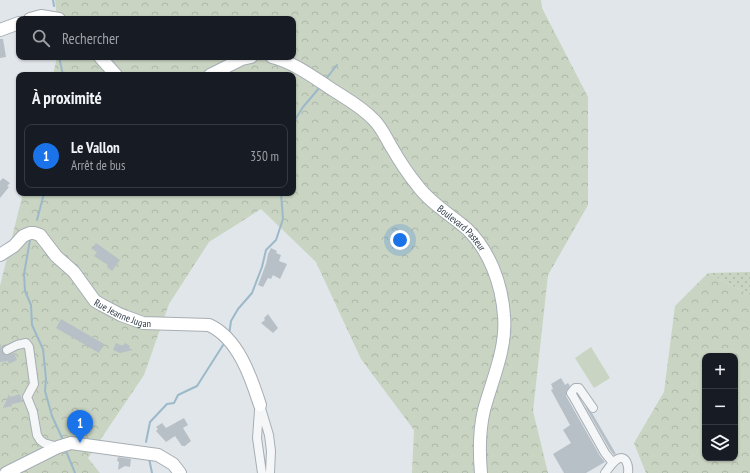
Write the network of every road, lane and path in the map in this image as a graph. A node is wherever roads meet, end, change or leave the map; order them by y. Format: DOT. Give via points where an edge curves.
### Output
graph roads {
  1 [pos="16,23"];
  2 [pos="0,30"];
  3 [pos="103,60"];
  4 [pos="240,60"];
  5 [pos="284,60"];
  6 [pos="113,72"];
  7 [pos="216,72"];
  8 [pos="0,255"];
  9 [pos="7,350"];
  10 [pos="260,405"];
  11 [pos="593,408"];
  12 [pos="58,447"];
  13 [pos="613,463"];
  14 [pos="6,473"];
  15 [pos="180,473"];
  16 [pos="262,473"];
  17 [pos="270,473"];
  18 [pos="481,473"];
  19 [pos="605,473"];
  20 [pos="628,473"];
  1 -- 2 [label="main road"];
  3 -- 6 [label="main road"];
  4 -- 7 [label="main road"];
  5 -- 18 [label="main road, Boulevard Pasteur" via="374,119 418,187 468,230 483,248 502,297 505,318 503,341 484,411 479,441"];
  8 -- 10 [label="main road, Rue Jeanne Jugan" via="23,236 30,233 40,235 96,301 115,312 143,323 210,325 217,328 233,345 248,369"];
  9 -- 12 [label="street" via="26,343 29,347 34,384 27,397 37,435 44,443"];
  10 -- 16 [label="street" via="257,438"];
  10 -- 17 [label="street" via="271,451"];
  11 -- 13 [label="street" via="579,388 575,388 573,396"];
  12 -- 14 [label="main road"];
  12 -- 15 [label="main road" via="80,443 158,455 174,464"];
  13 -- 19 [label="street"];
  13 -- 20 [label="street" via="620,458 624,459 629,467"];
}
